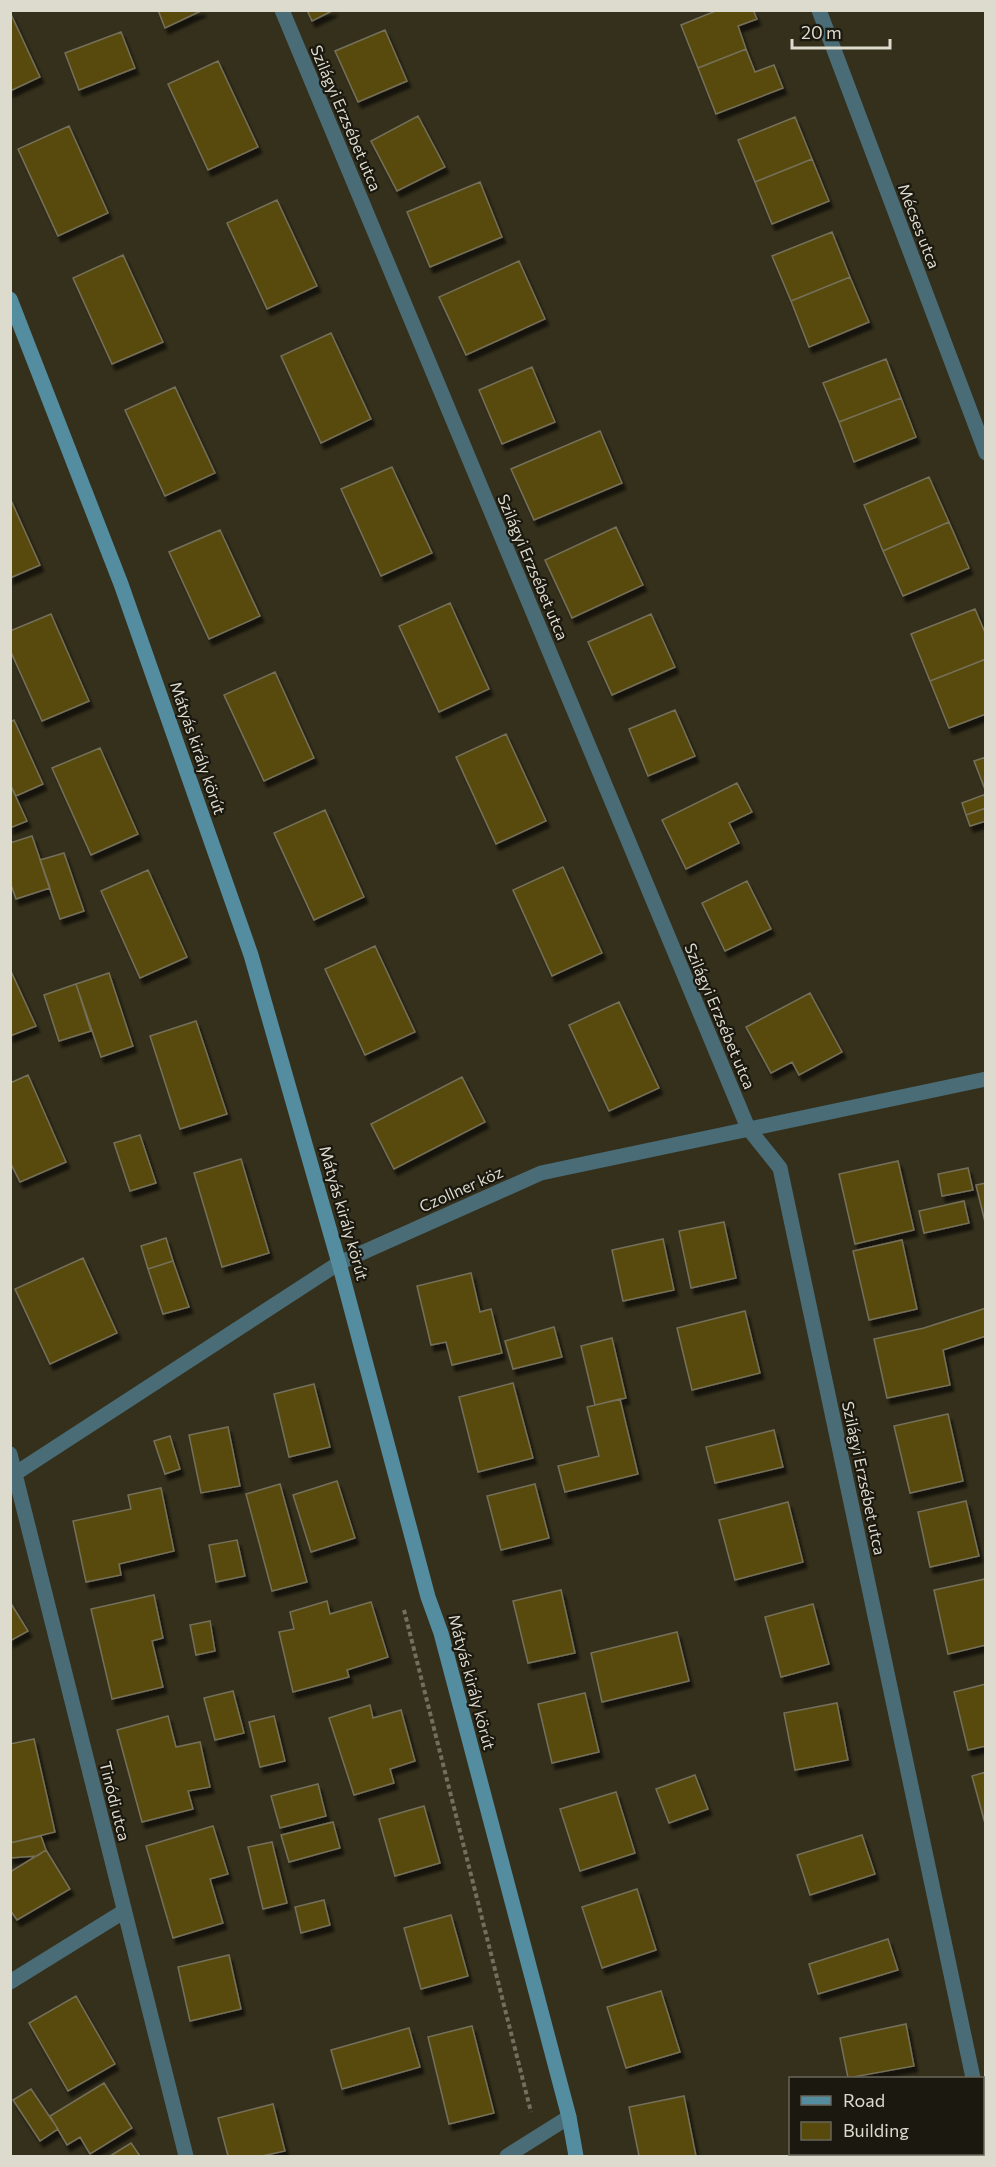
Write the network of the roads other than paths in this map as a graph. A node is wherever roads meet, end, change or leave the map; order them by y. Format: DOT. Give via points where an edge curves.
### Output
graph roads {
  1 [pos="282,10"];
  2 [pos="819,10"];
  3 [pos="10,299"];
  4 [pos="986,453"];
  5 [pos="986,1079"];
  6 [pos="748,1128"];
  7 [pos="339,1263"];
  8 [pos="10,1454"];
  9 [pos="13,1476"];
  10 [pos="123,1912"];
  11 [pos="10,1982"];
  12 [pos="973,2077"];
  13 [pos="569,2117"];
  14 [pos="186,2157"];
  15 [pos="507,2157"];
  16 [pos="576,2157"];
  1 -- 6 [label="street, Szilágyi Erzsébet utca"];
  2 -- 4 [label="street, Mécses utca"];
  3 -- 7 [label="street, Mátyás király körút" via="121,584 251,955"];
  5 -- 6 [label="street, Czollner köz"];
  6 -- 7 [label="street, Czollner köz" via="541,1173"];
  6 -- 12 [label="street, Szilágyi Erzsébet utca" via="780,1168"];
  7 -- 9 [label="street, Czollner köz"];
  7 -- 13 [label="street, Mátyás király körút"];
  8 -- 9 [label="street, Tinódi utca"];
  9 -- 10 [label="street, Tinódi utca"];
  10 -- 11 [label="street"];
  10 -- 14 [label="street, Tinódi utca"];
  13 -- 15 [label="street"];
  13 -- 16 [label="street, Mátyás király körút"];
}
